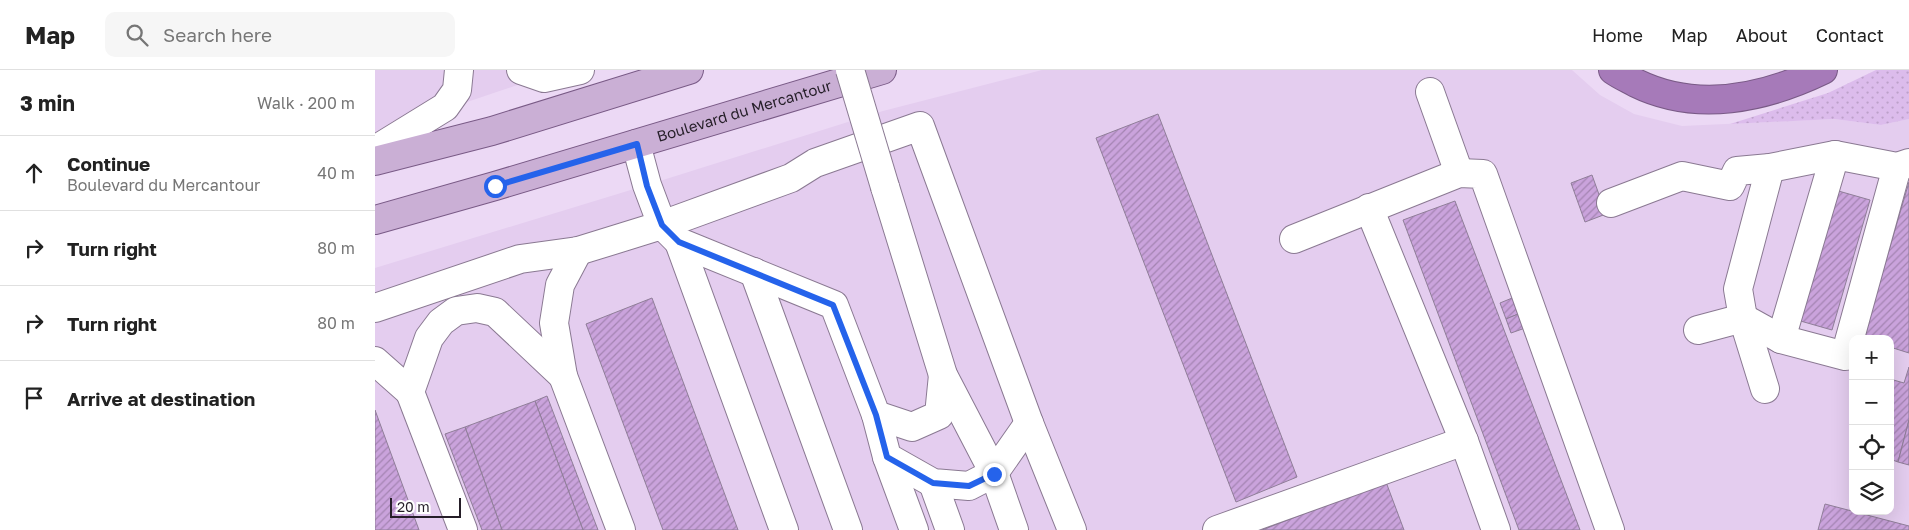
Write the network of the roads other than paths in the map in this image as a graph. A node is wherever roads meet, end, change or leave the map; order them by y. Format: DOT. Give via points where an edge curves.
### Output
graph roads {
  1 [pos="459,70"];
  2 [pos="521,70"];
  3 [pos="580,70"];
  4 [pos="689,70"];
  5 [pos="850,70"];
  6 [pos="882,70"];
  7 [pos="1613,70"];
  8 [pos="1823,70"];
  9 [pos="1430,92"];
  10 [pos="492,131"];
  11 [pos="637,144"];
  12 [pos="375,150"];
  13 [pos="1835,155"];
  14 [pos="375,161"];
  15 [pos="1903,165"];
  16 [pos="1480,168"];
  17 [pos="1770,168"];
  18 [pos="375,180"];
  19 [pos="1611,203"];
  20 [pos="1369,208"];
  21 [pos="375,220"];
  22 [pos="671,233"];
  23 [pos="1294,239"];
  24 [pos="578,251"];
  25 [pos="754,272"];
  26 [pos="447,284"];
  27 [pos="375,308"];
  28 [pos="456,311"];
  29 [pos="1743,318"];
  30 [pos="1697,330"];
  31 [pos="1781,339"];
  32 [pos="375,361"];
  33 [pos="943,375"];
  34 [pos="563,376"];
  35 [pos="1765,389"];
  36 [pos="411,392"];
  37 [pos="876,415"];
  38 [pos="1029,423"];
  39 [pos="1464,441"];
  40 [pos="887,457"];
  41 [pos="994,474"];
  42 [pos="933,483"];
  43 [pos="463,530"];
  44 [pos="621,530"];
  45 [pos="784,530"];
  46 [pos="848,530"];
  47 [pos="914,530"];
  48 [pos="950,530"];
  49 [pos="1014,530"];
  50 [pos="1072,530"];
  51 [pos="1217,530"];
  52 [pos="1496,530"];
  53 [pos="1611,530"];
  1 -- 12 [label="lane" via="457,90 445,107"];
  2 -- 3 [label="lane" via="545,78"];
  4 -- 10 [label="main road"];
  5 -- 33 [label="lane, bridge"];
  6 -- 11 [label="main road, Boulevard du Mercantour"];
  7 -- 8 [label="highway" via="1660,94 1718,100 1774,90"];
  9 -- 16 [label="lane"];
  10 -- 14 [label="main road"];
  10 -- 18 [label="main road"];
  11 -- 21 [label="main road, Boulevard du Mercantour"];
  11 -- 22 [label="lane" via="647,186"];
  13 -- 15 [label="lane"];
  13 -- 17 [label="lane"];
  13 -- 31 [label="lane"];
  15 -- 31 [label="lane" via="1845,356"];
  16 -- 20 [label="lane"];
  16 -- 53 [label="lane"];
  17 -- 19 [label="lane" via="1737,172 1730,186 1682,176"];
  17 -- 29 [label="lane" via="1738,289"];
  20 -- 23 [label="lane"];
  20 -- 39 [label="lane"];
  22 -- 24 [label="lane"];
  22 -- 25 [label="lane"];
  22 -- 38 [label="lane" via="791,178 815,163 920,126"];
  22 -- 45 [label="lane"];
  24 -- 26 [label="lane" via="520,259"];
  24 -- 34 [label="lane" via="560,285 554,323"];
  25 -- 37 [label="lane" via="833,305"];
  25 -- 46 [label="lane"];
  26 -- 27 [label="lane"];
  26 -- 28 [label="lane"];
  28 -- 34 [label="lane" via="477,308 495,312"];
  28 -- 36 [label="lane" via="441,322 429,338"];
  29 -- 30 [label="lane"];
  29 -- 31 [label="lane"];
  29 -- 35 [label="lane"];
  32 -- 36 [label="lane"];
  33 -- 37 [label="lane" via="939,415 912,427"];
  33 -- 41 [label="lane"];
  34 -- 44 [label="lane"];
  36 -- 43 [label="lane"];
  37 -- 40 [label="lane"];
  38 -- 41 [label="lane"];
  38 -- 50 [label="lane"];
  39 -- 51 [label="lane"];
  39 -- 52 [label="lane"];
  40 -- 42 [label="lane"];
  40 -- 47 [label="lane"];
  41 -- 42 [label="lane" via="969,486"];
  41 -- 49 [label="lane"];
  42 -- 48 [label="lane"];
}
